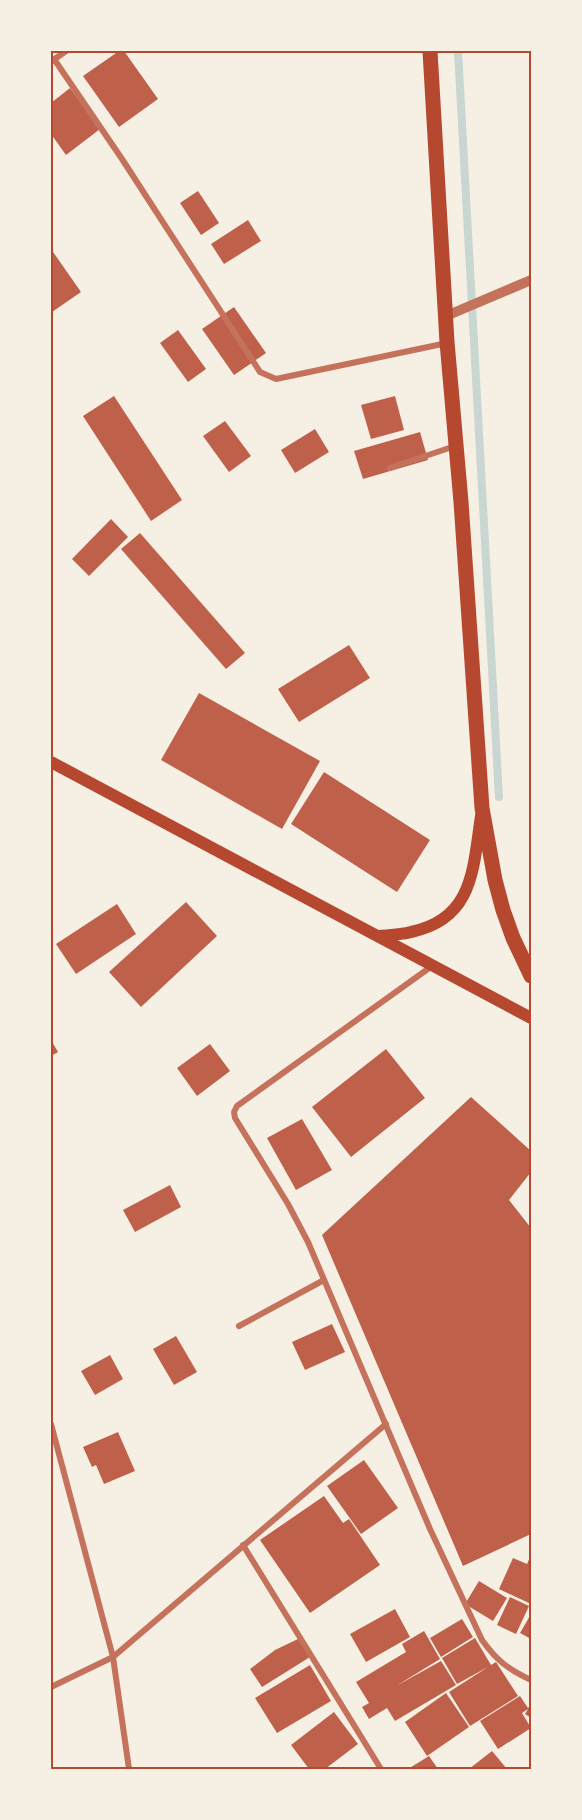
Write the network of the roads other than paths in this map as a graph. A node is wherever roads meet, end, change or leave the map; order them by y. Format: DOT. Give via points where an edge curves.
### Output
graph roads {
  1 [pos="66,51"];
  2 [pos="430,51"];
  3 [pos="53,61"];
  4 [pos="531,280"];
  5 [pos="453,313"];
  6 [pos="447,342"];
  7 [pos="456,446"];
  8 [pos="390,468"];
  9 [pos="51,762"];
  10 [pos="482,808"];
  11 [pos="378,936"];
  12 [pos="432,965"];
  13 [pos="531,975"];
  14 [pos="531,1018"];
  15 [pos="324,1280"];
  16 [pos="239,1326"];
  17 [pos="51,1424"];
  18 [pos="386,1424"];
  19 [pos="243,1545"];
  20 [pos="113,1657"];
  21 [pos="531,1680"];
  22 [pos="51,1687"];
  23 [pos="129,1769"];
  24 [pos="381,1769"];
  1 -- 3 [label="street"];
  2 -- 5 [label="main road"];
  3 -- 6 [label="street" via="122,159 260,372 276,379"];
  4 -- 5 [label="street"];
  5 -- 6 [label="main road"];
  6 -- 7 [label="main road"];
  7 -- 8 [label="street"];
  7 -- 10 [label="main road"];
  9 -- 11 [label="main road"];
  10 -- 11 [label="main road" via="472,875 463,899 430,926"];
  10 -- 13 [label="main road" via="503,910"];
  11 -- 12 [label="main road"];
  12 -- 14 [label="main road"];
  12 -- 15 [label="street" via="237,1106 234,1112 296,1219"];
  15 -- 16 [label="street"];
  15 -- 18 [label="street"];
  17 -- 20 [label="street"];
  18 -- 19 [label="street"];
  18 -- 21 [label="street" via="482,1640 506,1668"];
  19 -- 20 [label="street"];
  19 -- 24 [label="street"];
  20 -- 22 [label="street"];
  20 -- 23 [label="street"];
}
